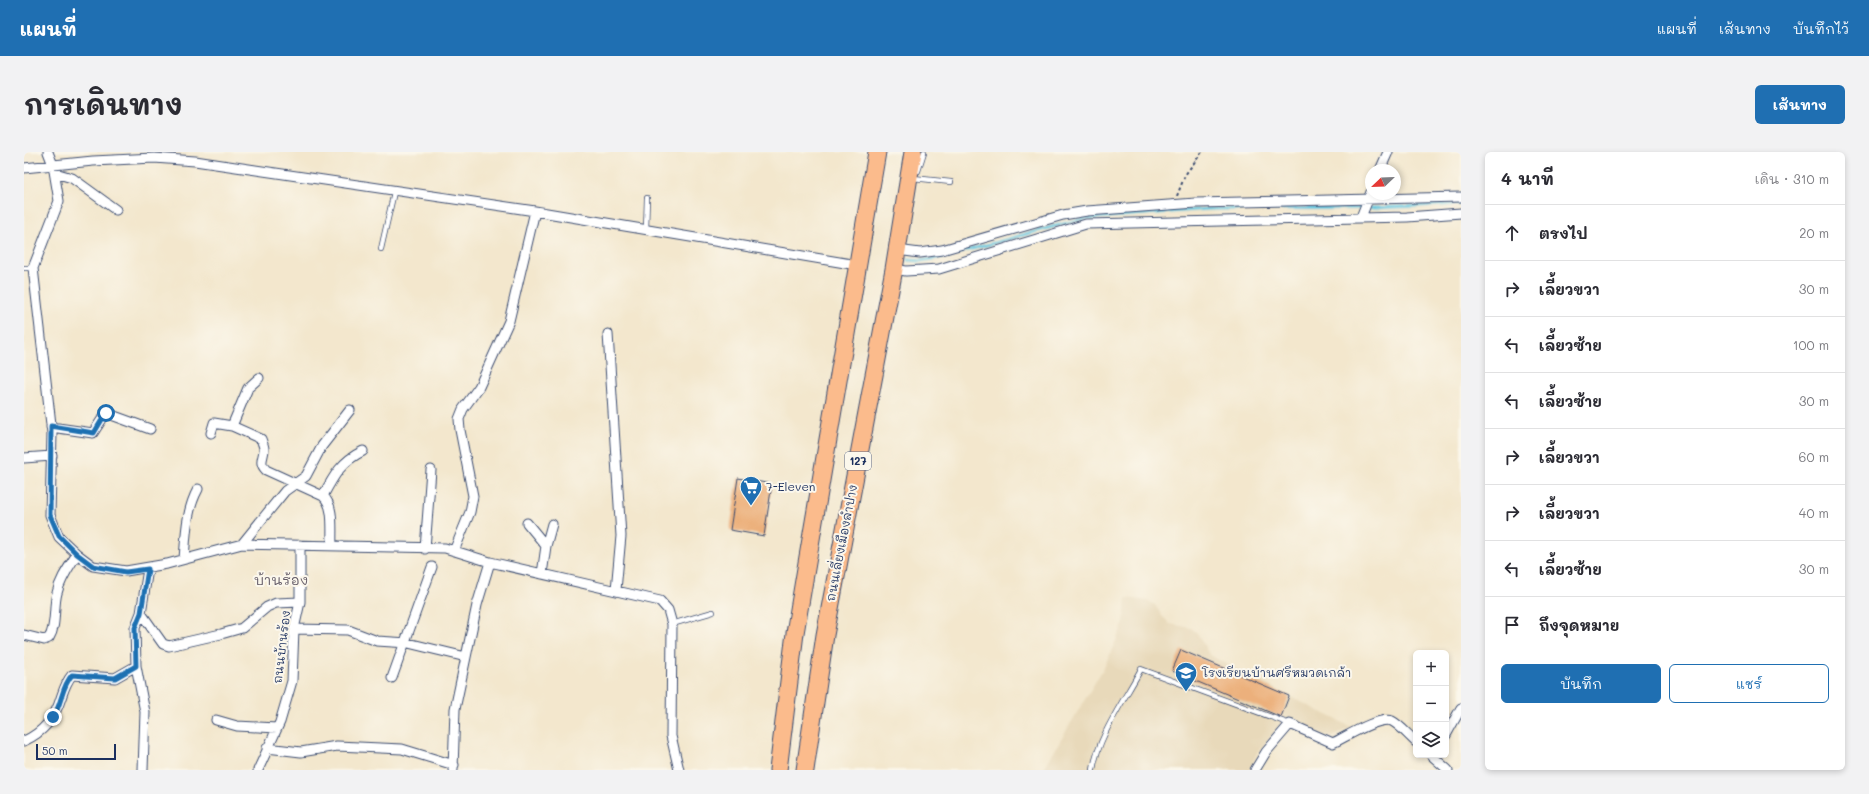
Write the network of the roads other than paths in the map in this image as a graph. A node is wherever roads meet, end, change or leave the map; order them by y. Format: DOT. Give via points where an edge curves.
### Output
graph roads {
  1 [pos="48,152"];
  2 [pos="877,152"];
  3 [pos="913,152"];
  4 [pos="924,152"];
  5 [pos="1388,152"];
  6 [pos="1383,164"];
  7 [pos="24,168"];
  8 [pos="54,169"];
  9 [pos="912,178"];
  10 [pos="951,182"];
  11 [pos="394,192"];
  12 [pos="1365,196"];
  13 [pos="1461,197"];
  14 [pos="647,198"];
  15 [pos="1401,199"];
  16 [pos="1407,199"];
  17 [pos="1367,200"];
  18 [pos="1196,203"];
  19 [pos="116,210"];
  20 [pos="535,211"];
  21 [pos="1087,211"];
  22 [pos="1461,213"];
  23 [pos="1361,217"];
  24 [pos="1407,217"];
  25 [pos="1196,221"];
  26 [pos="1086,224"];
  27 [pos="646,225"];
  28 [pos="1017,228"];
  29 [pos="1021,244"];
  30 [pos="381,248"];
  31 [pos="897,250"];
  32 [pos="858,265"];
  33 [pos="28,268"];
  34 [pos="894,268"];
  35 [pos="608,334"];
  36 [pos="259,378"];
  37 [pos="350,410"];
  38 [pos="51,426"];
  39 [pos="232,426"];
  40 [pos="150,429"];
  41 [pos="211,433"];
  42 [pos="364,451"];
  43 [pos="52,456"];
  44 [pos="24,458"];
  45 [pos="431,470"];
  46 [pos="296,484"];
  47 [pos="198,489"];
  48 [pos="323,496"];
  49 [pos="526,523"];
  50 [pos="552,524"];
  51 [pos="242,544"];
  52 [pos="300,545"];
  53 [pos="332,546"];
  54 [pos="546,546"];
  55 [pos="425,549"];
  56 [pos="454,551"];
  57 [pos="77,554"];
  58 [pos="184,559"];
  59 [pos="490,562"];
  60 [pos="432,567"];
  61 [pos="148,569"];
  62 [pos="542,574"];
  63 [pos="616,590"];
  64 [pos="300,602"];
  65 [pos="713,612"];
  66 [pos="141,613"];
  67 [pos="672,624"];
  68 [pos="294,629"];
  69 [pos="24,635"];
  70 [pos="403,642"];
  71 [pos="466,657"];
  72 [pos="136,666"];
  73 [pos="392,678"];
  74 [pos="1461,708"];
  75 [pos="216,720"];
  76 [pos="1290,724"];
  77 [pos="277,728"];
  78 [pos="1449,730"];
  79 [pos="1413,740"];
  80 [pos="24,741"];
  81 [pos="267,748"];
  82 [pos="1434,758"];
  83 [pos="453,768"];
  84 [pos="143,770"];
  85 [pos="258,770"];
  86 [pos="679,770"];
  87 [pos="778,770"];
  88 [pos="806,770"];
  89 [pos="1093,770"];
  90 [pos="1255,770"];
  91 [pos="1448,770"];
  1 -- 8 [label="street"];
  2 -- 32 [label="highway"];
  3 -- 9 [label="highway, ถนนเลี่ยงเมืองลำปาง / 127"];
  4 -- 9 [label="lane"];
  5 -- 6 [label="street"];
  7 -- 8 [label="street"];
  8 -- 11 [label="street" via="93,161 154,158 195,161"];
  8 -- 19 [label="street" via="72,178"];
  8 -- 33 [label="street" via="59,201"];
  9 -- 10 [label="lane"];
  9 -- 31 [label="highway, ถนนเลี่ยงเมืองลำปาง / 127"];
  11 -- 20 [label="street"];
  11 -- 30 [label="lane"];
  12 -- 18 [label="street"];
  13 -- 16 [label="street"];
  14 -- 27 [label="lane"];
  15 -- 16 [label="street"];
  16 -- 24 [label="street"];
  17 -- 23 [label="street"];
  18 -- 21 [label="street"];
  18 -- 25 [label="street"];
  20 -- 27 [label="street"];
  20 -- 56 [label="street" via="510,321 479,387 459,419 474,496"];
  21 -- 26 [label="street"];
  21 -- 28 [label="street" via="1062,215"];
  22 -- 24 [label="street"];
  23 -- 24 [label="street"];
  23 -- 25 [label="street"];
  25 -- 26 [label="street"];
  26 -- 29 [label="street"];
  27 -- 32 [label="street"];
  28 -- 29 [label="street"];
  28 -- 31 [label="street" via="942,250 920,253"];
  29 -- 34 [label="street" via="939,269 906,271"];
  31 -- 34 [label="highway, ถนนเลี่ยงเมืองลำปาง / 127"];
  32 -- 87 [label="highway" via="795,632"];
  33 -- 38 [label="street"];
  34 -- 88 [label="highway, ถนนเลี่ยงเมืองลำปาง / 127" via="825,635"];
  35 -- 63 [label="street" via="621,536"];
  36 -- 39 [label="street" via="248,388"];
  37 -- 46 [label="street" via="322,446 306,476"];
  38 -- 40 [label="street" via="94,433 106,413"];
  38 -- 43 [label="street"];
  39 -- 41 [label="street" via="214,423"];
  39 -- 46 [label="street" via="262,439 262,466"];
  42 -- 48 [label="street" via="352,457 334,474"];
  43 -- 44 [label="street"];
  43 -- 57 [label="street" via="50,515 59,536"];
  45 -- 55 [label="street"];
  46 -- 48 [label="street"];
  46 -- 51 [label="street" via="285,491"];
  47 -- 58 [label="street" via="192,500 186,528"];
  48 -- 53 [label="street" via="330,503"];
  49 -- 54 [label="street"];
  50 -- 54 [label="street"];
  51 -- 52 [label="street"];
  51 -- 58 [label="street"];
  52 -- 53 [label="street"];
  52 -- 64 [label="street, ถนนบ้านร้อง"];
  53 -- 55 [label="street"];
  54 -- 62 [label="street"];
  55 -- 56 [label="street" via="445,548"];
  56 -- 59 [label="street"];
  57 -- 61 [label="street" via="93,566 126,572"];
  57 -- 69 [label="street" via="58,587 53,628 49,638 44,640"];
  58 -- 61 [label="street"];
  59 -- 62 [label="street"];
  59 -- 71 [label="street" via="476,606"];
  60 -- 70 [label="street"];
  61 -- 66 [label="street"];
  62 -- 63 [label="street"];
  63 -- 67 [label="street" via="660,600 668,610"];
  64 -- 66 [label="street" via="267,606 242,628 169,646 164,644"];
  64 -- 68 [label="street, ถนนบ้านร้อง"];
  65 -- 67 [label="lane"];
  66 -- 72 [label="street" via="135,628"];
  67 -- 86 [label="street" via="671,736"];
  68 -- 70 [label="street" via="348,630 377,641"];
  68 -- 77 [label="street, ถนนบ้านร้อง" via="292,681"];
  70 -- 71 [label="street"];
  70 -- 73 [label="street"];
  71 -- 83 [label="street" via="455,709"];
  72 -- 80 [label="street" via="115,678 72,675 66,683 57,712 49,724"];
  72 -- 84 [label="street" via="145,712"];
  74 -- 78 [label="street"];
  75 -- 77 [label="street" via="237,726"];
  76 -- 79 [label="street" via="1333,743 1370,724 1384,720 1390,721"];
  76 -- 89 [label="lane" via="1141,669 1105,734"];
  76 -- 90 [label="street" via="1266,752"];
  77 -- 81 [label="street, ถนนบ้านร้อง"];
  81 -- 83 [label="street" via="301,752 337,746 402,749"];
  81 -- 85 [label="street, ถนนบ้านร้อง"];
  82 -- 91 [label="street"];
}
